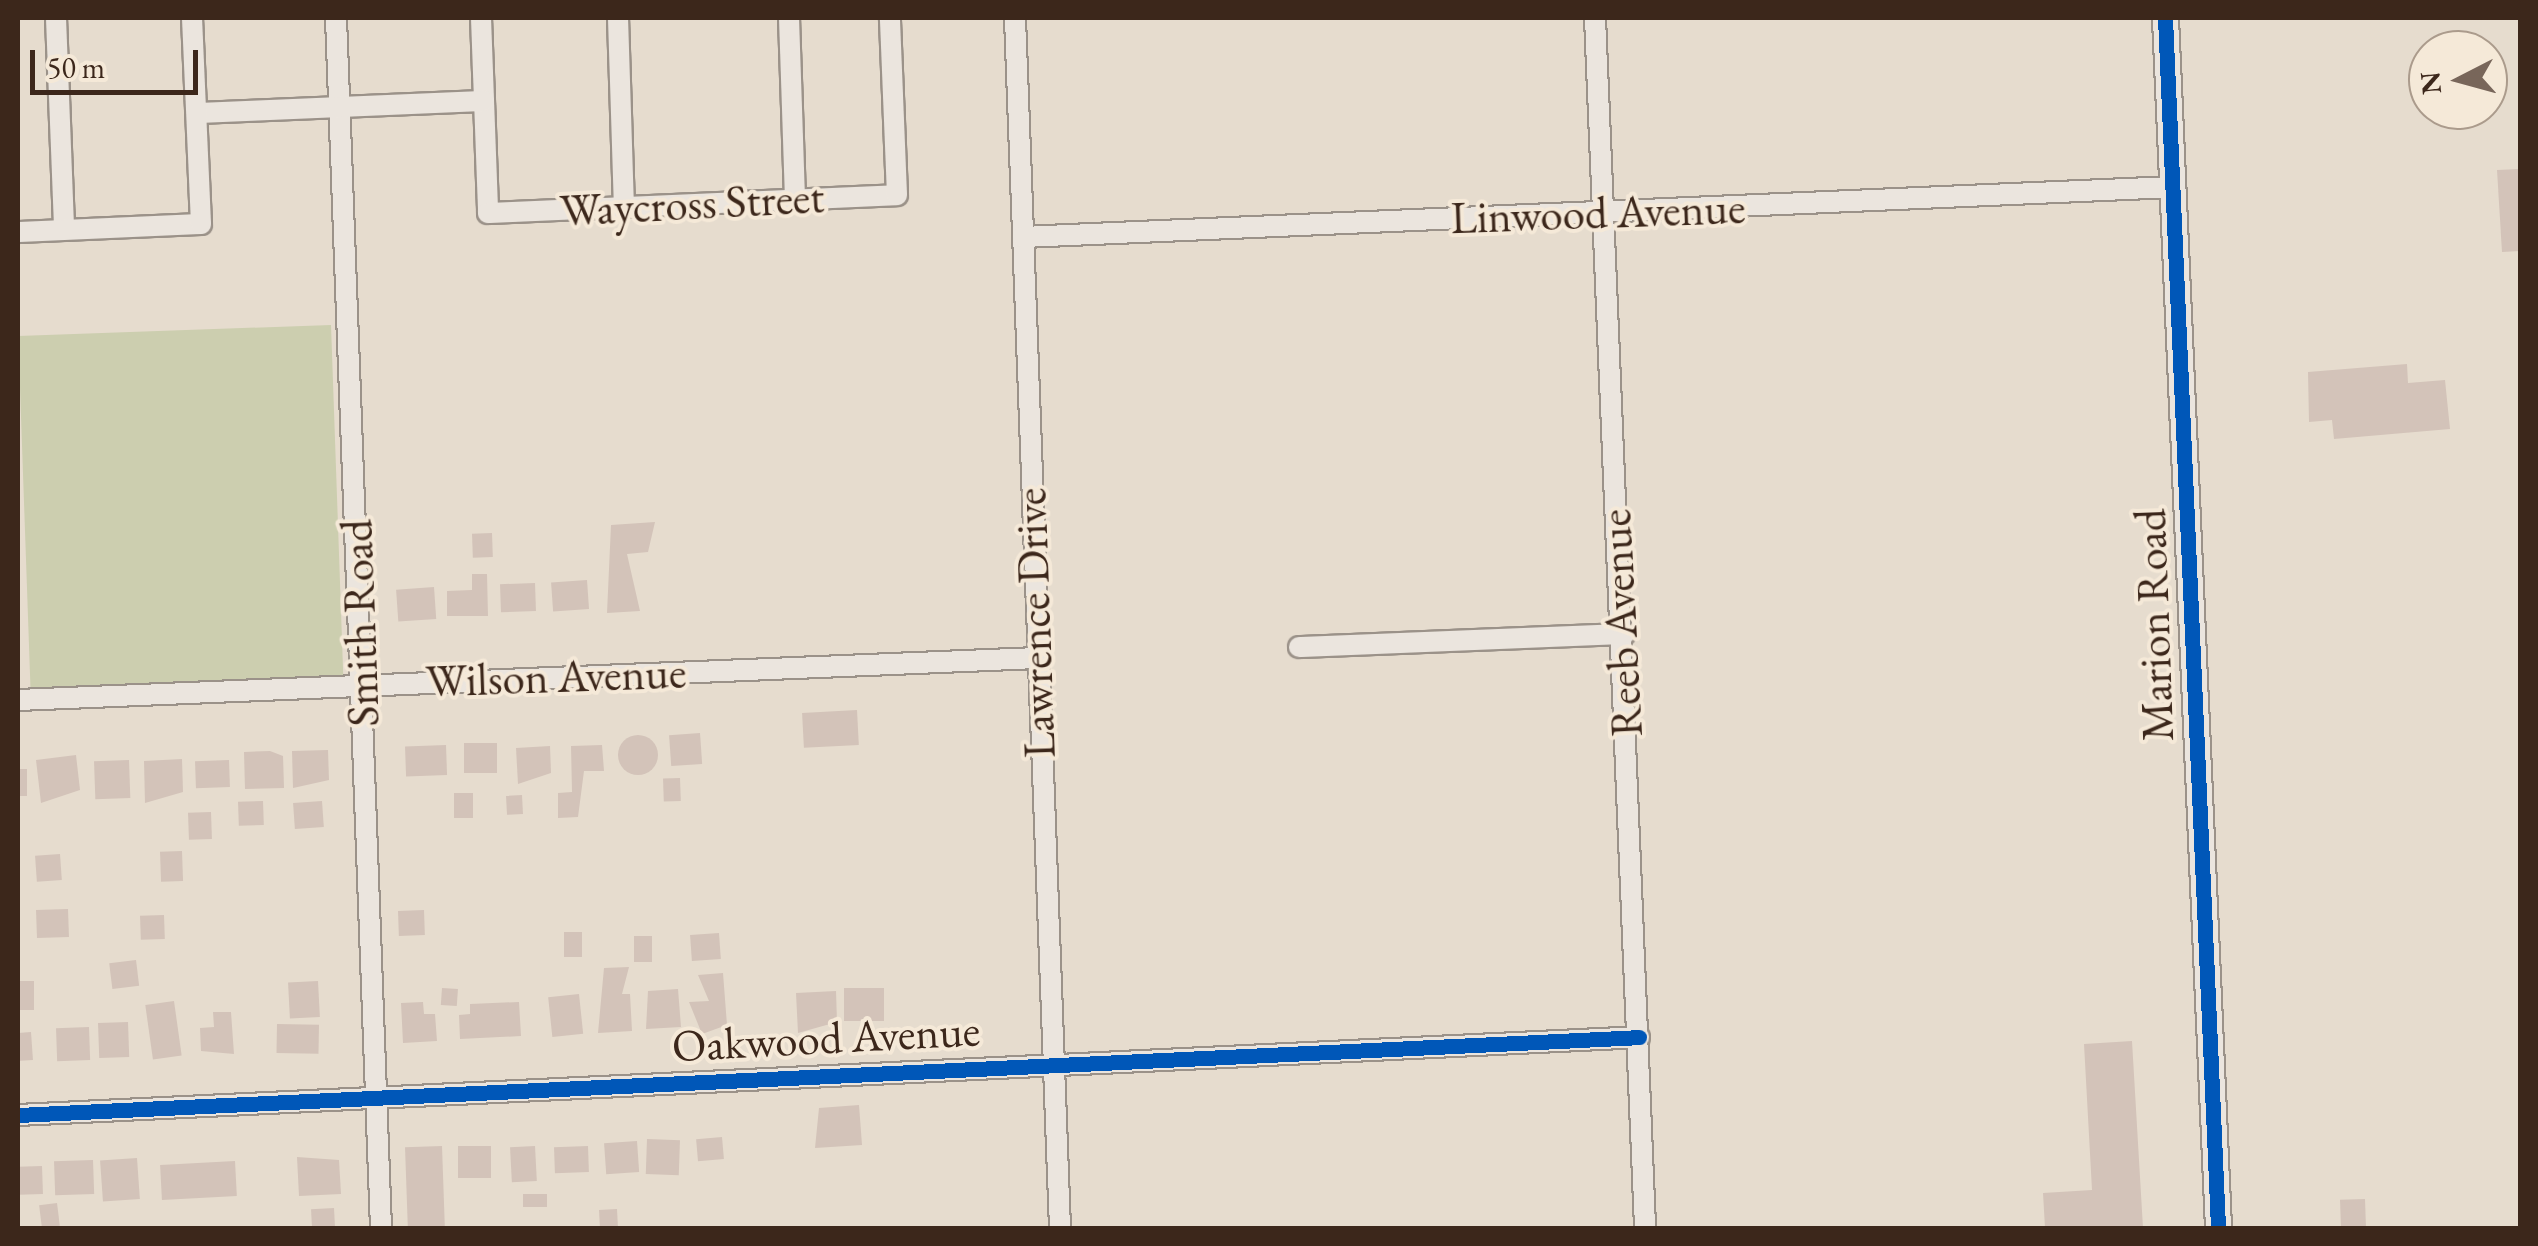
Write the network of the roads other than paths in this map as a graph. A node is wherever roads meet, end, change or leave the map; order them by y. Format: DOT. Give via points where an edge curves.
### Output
graph roads {
  1 [pos="56,18"];
  2 [pos="192,18"];
  3 [pos="336,18"];
  4 [pos="481,18"];
  5 [pos="618,18"];
  6 [pos="789,18"];
  7 [pos="890,18"];
  8 [pos="1015,18"];
  9 [pos="1594,18"];
  10 [pos="2165,18"];
  11 [pos="484,100"];
  12 [pos="339,106"];
  13 [pos="197,113"];
  14 [pos="2173,187"];
  15 [pos="795,200"];
  16 [pos="624,207"];
  17 [pos="1602,212"];
  18 [pos="64,229"];
  19 [pos="18,232"];
  20 [pos="1023,238"];
  21 [pos="1624,634"];
  22 [pos="1299,647"];
  23 [pos="1034,658"];
  24 [pos="362,685"];
  25 [pos="18,700"];
  26 [pos="1639,1037"];
  27 [pos="1052,1064"];
  28 [pos="376,1097"];
  29 [pos="18,1116"];
  30 [pos="381,1228"];
  31 [pos="1060,1228"];
  32 [pos="1645,1228"];
  33 [pos="2218,1228"];
  1 -- 18 [label="street"];
  2 -- 13 [label="street"];
  3 -- 12 [label="street, Smith Road"];
  4 -- 11 [label="street"];
  5 -- 16 [label="street"];
  6 -- 15 [label="street"];
  7 -- 15 [label="street, Waycross Street" via="897,195"];
  8 -- 20 [label="street, Lawrence Drive"];
  9 -- 17 [label="street, Reeb Avenue"];
  10 -- 14 [label="street, Marion Road"];
  11 -- 12 [label="street"];
  11 -- 16 [label="street, Waycross Street" via="488,214"];
  12 -- 13 [label="street"];
  12 -- 24 [label="street, Smith Road"];
  13 -- 18 [label="street" via="201,224"];
  14 -- 17 [label="street, Linwood Avenue"];
  14 -- 33 [label="street, Marion Road"];
  15 -- 16 [label="street, Waycross Street"];
  17 -- 20 [label="street, Linwood Avenue"];
  17 -- 21 [label="street, Reeb Avenue"];
  18 -- 19 [label="street"];
  20 -- 23 [label="street, Lawrence Drive"];
  21 -- 22 [label="street"];
  21 -- 26 [label="street, Reeb Avenue"];
  23 -- 24 [label="street, Wilson Avenue"];
  23 -- 27 [label="street, Lawrence Drive"];
  24 -- 25 [label="street, Wilson Avenue"];
  24 -- 28 [label="street, Smith Road"];
  26 -- 27 [label="street, Oakwood Avenue"];
  26 -- 32 [label="street, Reeb Avenue"];
  27 -- 28 [label="street, Oakwood Avenue"];
  27 -- 31 [label="street, Lawrence Drive"];
  28 -- 29 [label="street, Oakwood Avenue"];
  28 -- 30 [label="street, Smith Road"];
}
